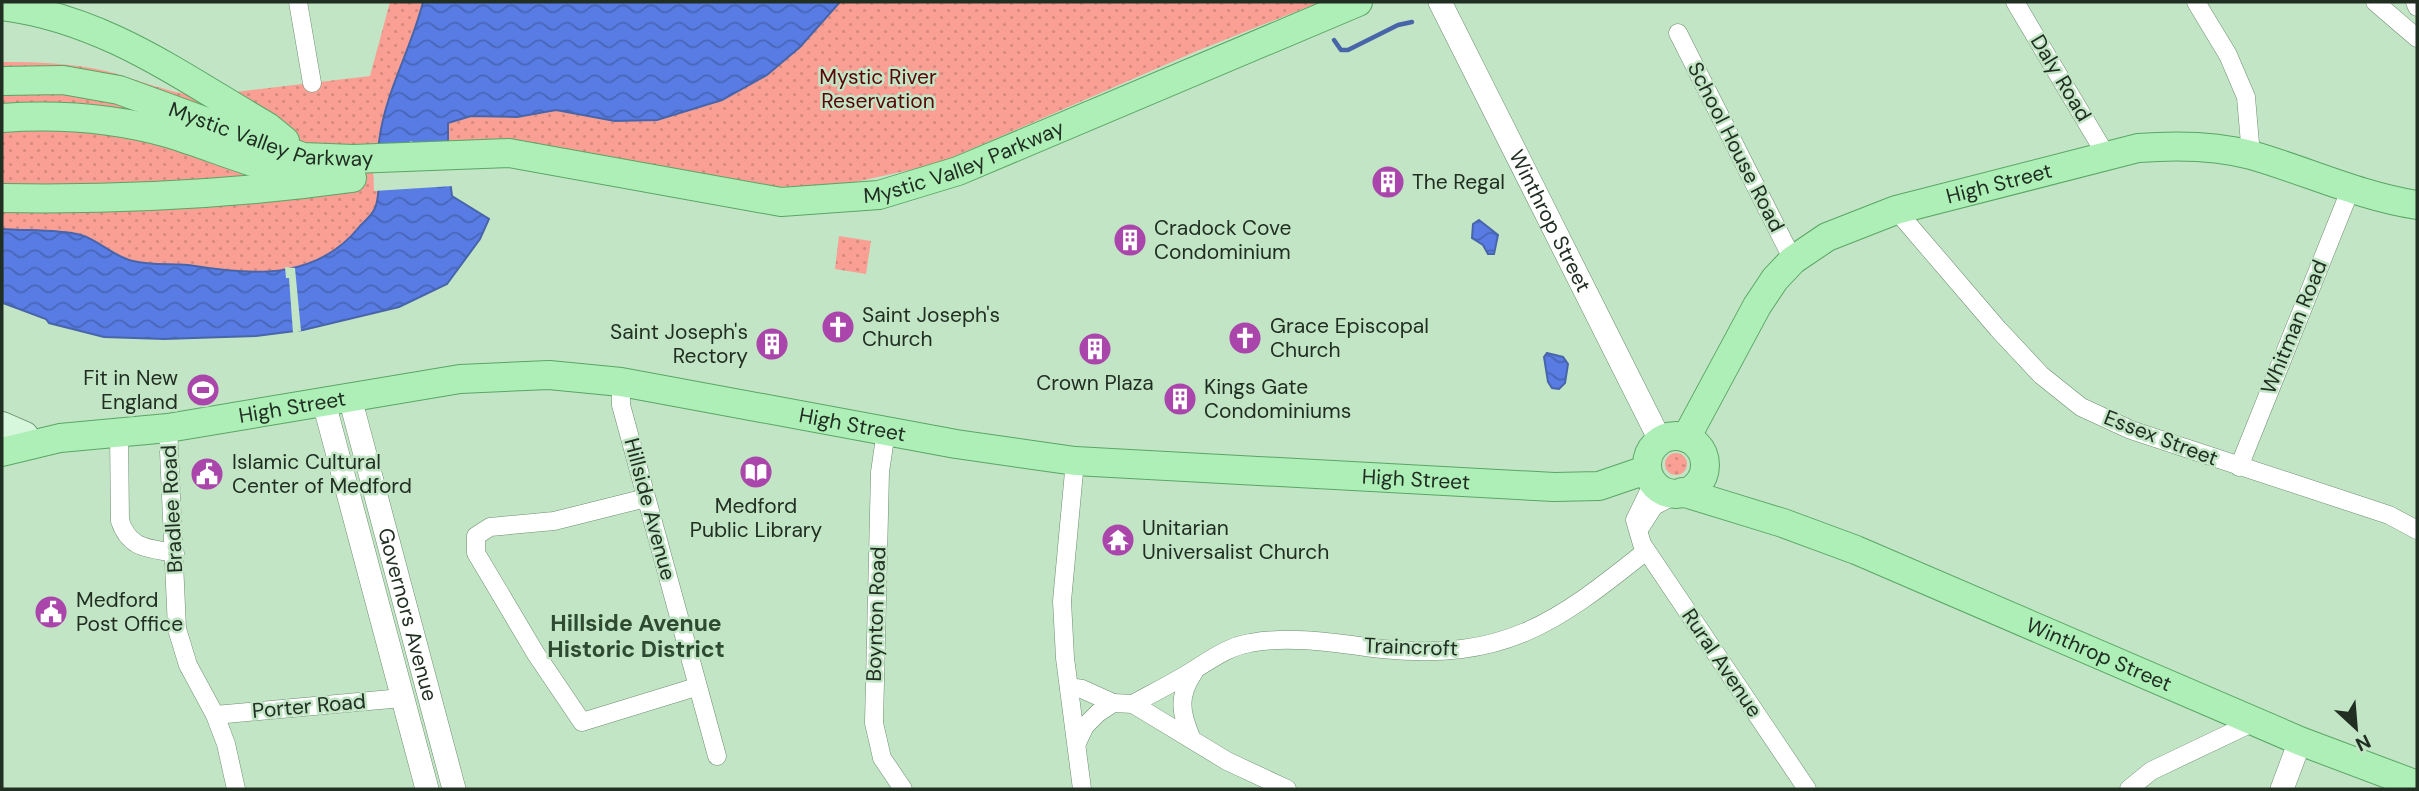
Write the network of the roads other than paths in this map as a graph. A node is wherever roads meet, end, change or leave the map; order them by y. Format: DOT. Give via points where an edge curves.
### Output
graph roads {
  1 [pos="298,2"];
  2 [pos="1358,2"];
  3 [pos="1440,2"];
  4 [pos="2015,2"];
  5 [pos="2196,2"];
  6 [pos="2375,2"];
  7 [pos="2415,2"];
  8 [pos="2,6"];
  9 [pos="2417,7"];
  10 [pos="1678,33"];
  11 [pos="2417,38"];
  12 [pos="2,80"];
  13 [pos="312,83"];
  14 [pos="3,118"];
  15 [pos="2106,155"];
  16 [pos="2251,155"];
  17 [pos="303,157"];
  18 [pos="363,171"];
  19 [pos="2351,188"];
  20 [pos="2,198"];
  21 [pos="2417,205"];
  22 [pos="1896,210"];
  23 [pos="1793,260"];
  24 [pos="621,382"];
  25 [pos="337,401"];
  26 [pos="168,428"];
  27 [pos="886,431"];
  28 [pos="10,432"];
  29 [pos="119,433"];
  30 [pos="60,439"];
  31 [pos="1673,439"];
  32 [pos="2,452"];
  33 [pos="1075,461"];
  34 [pos="2239,467"];
  35 [pos="1706,471"];
  36 [pos="1665,485"];
  37 [pos="646,498"];
  38 [pos="1783,523"];
  39 [pos="2417,530"];
  40 [pos="1642,544"];
  41 [pos="389,547"];
  42 [pos="176,553"];
  43 [pos="365,553"];
  44 [pos="1196,669"];
  45 [pos="696,687"];
  46 [pos="1069,687"];
  47 [pos="402,698"];
  48 [pos="1113,703"];
  49 [pos="1133,704"];
  50 [pos="215,715"];
  51 [pos="2256,721"];
  52 [pos="1191,737"];
  53 [pos="2300,741"];
  54 [pos="1077,743"];
  55 [pos="717,756"];
  56 [pos="2417,785"];
  57 [pos="236,789"];
  58 [pos="427,789"];
  59 [pos="454,789"];
  60 [pos="903,789"];
  61 [pos="1082,789"];
  62 [pos="1287,789"];
  63 [pos="1807,789"];
  64 [pos="2129,789"];
  65 [pos="2282,789"];
  1 -- 13 [label="street"];
  2 -- 18 [label="main road, Mystic Valley Parkway" via="958,171 879,195 782,202 509,153 461,163"];
  3 -- 31 [label="street, Winthrop Street"];
  4 -- 15 [label="street, Daly Road"];
  5 -- 16 [label="street" via="2228,55 2246,97"];
  6 -- 11 [label="street"];
  7 -- 9 [label="street"];
  8 -- 17 [label="main road" via="61,16 120,40 268,127"];
  10 -- 23 [label="street, School House Road"];
  12 -- 17 [label="main road, Mystic Valley Parkway" via="64,80 106,86"];
  14 -- 18 [label="main road, Mystic Valley Parkway" via="110,121 171,134 266,168 305,175"];
  15 -- 16 [label="main road, High Street" via="2178,145"];
  15 -- 22 [label="main road, High Street"];
  16 -- 19 [label="main road, High Street"];
  17 -- 18 [label="main road, Mystic Valley Parkway"];
  18 -- 20 [label="main road" via="299,185 129,197"];
  19 -- 21 [label="main road, High Street"];
  19 -- 34 [label="street, Whitman Road"];
  22 -- 23 [label="main road, High Street" via="1827,237"];
  22 -- 34 [label="street, Essex Street" via="2033,366 2081,407 2131,430"];
  23 -- 31 [label="main road, High Street" via="1757,306"];
  24 -- 25 [label="main road, High Street" via="549,375 495,376"];
  24 -- 27 [label="main road, High Street"];
  24 -- 37 [label="street, Hillside Avenue" via="621,405"];
  25 -- 26 [label="main road, High Street"];
  25 -- 41 [label="street, Governors Avenue"];
  25 -- 43 [label="street, Governors Avenue"];
  26 -- 29 [label="main road, High Street"];
  26 -- 42 [label="street, Bradlee Road"];
  27 -- 33 [label="main road, High Street"];
  27 -- 60 [label="street, Boynton Road" via="880,472 874,723 882,758"];
  28 -- 30 [label="main road, High Street"];
  29 -- 30 [label="main road, High Street"];
  29 -- 42 [label="street" via="120,521 125,534 134,544"];
  30 -- 32 [label="main road, High Street"];
  31 -- 35 [label="main road" via="1700,450"];
  31 -- 36 [label="main road" via="1648,455"];
  33 -- 36 [label="main road, High Street" via="1554,487"];
  33 -- 46 [label="street" via="1063,580"];
  34 -- 39 [label="street, Essex Street" via="2389,515"];
  35 -- 36 [label="main road" via="1698,484"];
  35 -- 38 [label="main road, Winthrop Street"];
  36 -- 38 [label="main road, Winthrop Street"];
  36 -- 40 [label="street"];
  36 -- 40 [label="street" via="1636,514"];
  37 -- 45 [label="street, Hillside Avenue"];
  37 -- 45 [label="street" via="554,521 490,527 477,536 476,553 582,722"];
  38 -- 51 [label="main road, Winthrop Street"];
  40 -- 44 [label="street, Traincroft" via="1562,615 1494,644 1426,652 1266,641 1227,650"];
  40 -- 63 [label="street, Rural Avenue"];
  41 -- 43 [label="street"];
  41 -- 59 [label="street, Governors Avenue"];
  42 -- 50 [label="street, Bradlee Road" via="177,629 188,665"];
  43 -- 47 [label="street, Governors Avenue"];
  44 -- 49 [label="street, Traincroft"];
  44 -- 52 [label="street" via="1181,705"];
  45 -- 55 [label="street, Hillside Avenue"];
  46 -- 48 [label="street"];
  46 -- 54 [label="street"];
  47 -- 50 [label="street, Porter Road"];
  47 -- 58 [label="street, Governors Avenue"];
  48 -- 49 [label="street"];
  48 -- 54 [label="street" via="1092,718"];
  49 -- 52 [label="street"];
  50 -- 57 [label="street, Bradlee Road"];
  51 -- 53 [label="main road, Winthrop Street"];
  51 -- 64 [label="street" via="2151,771"];
  52 -- 62 [label="street" via="1227,761"];
  53 -- 56 [label="main road, Winthrop Street"];
  53 -- 65 [label="street"];
  54 -- 61 [label="street"];
}
